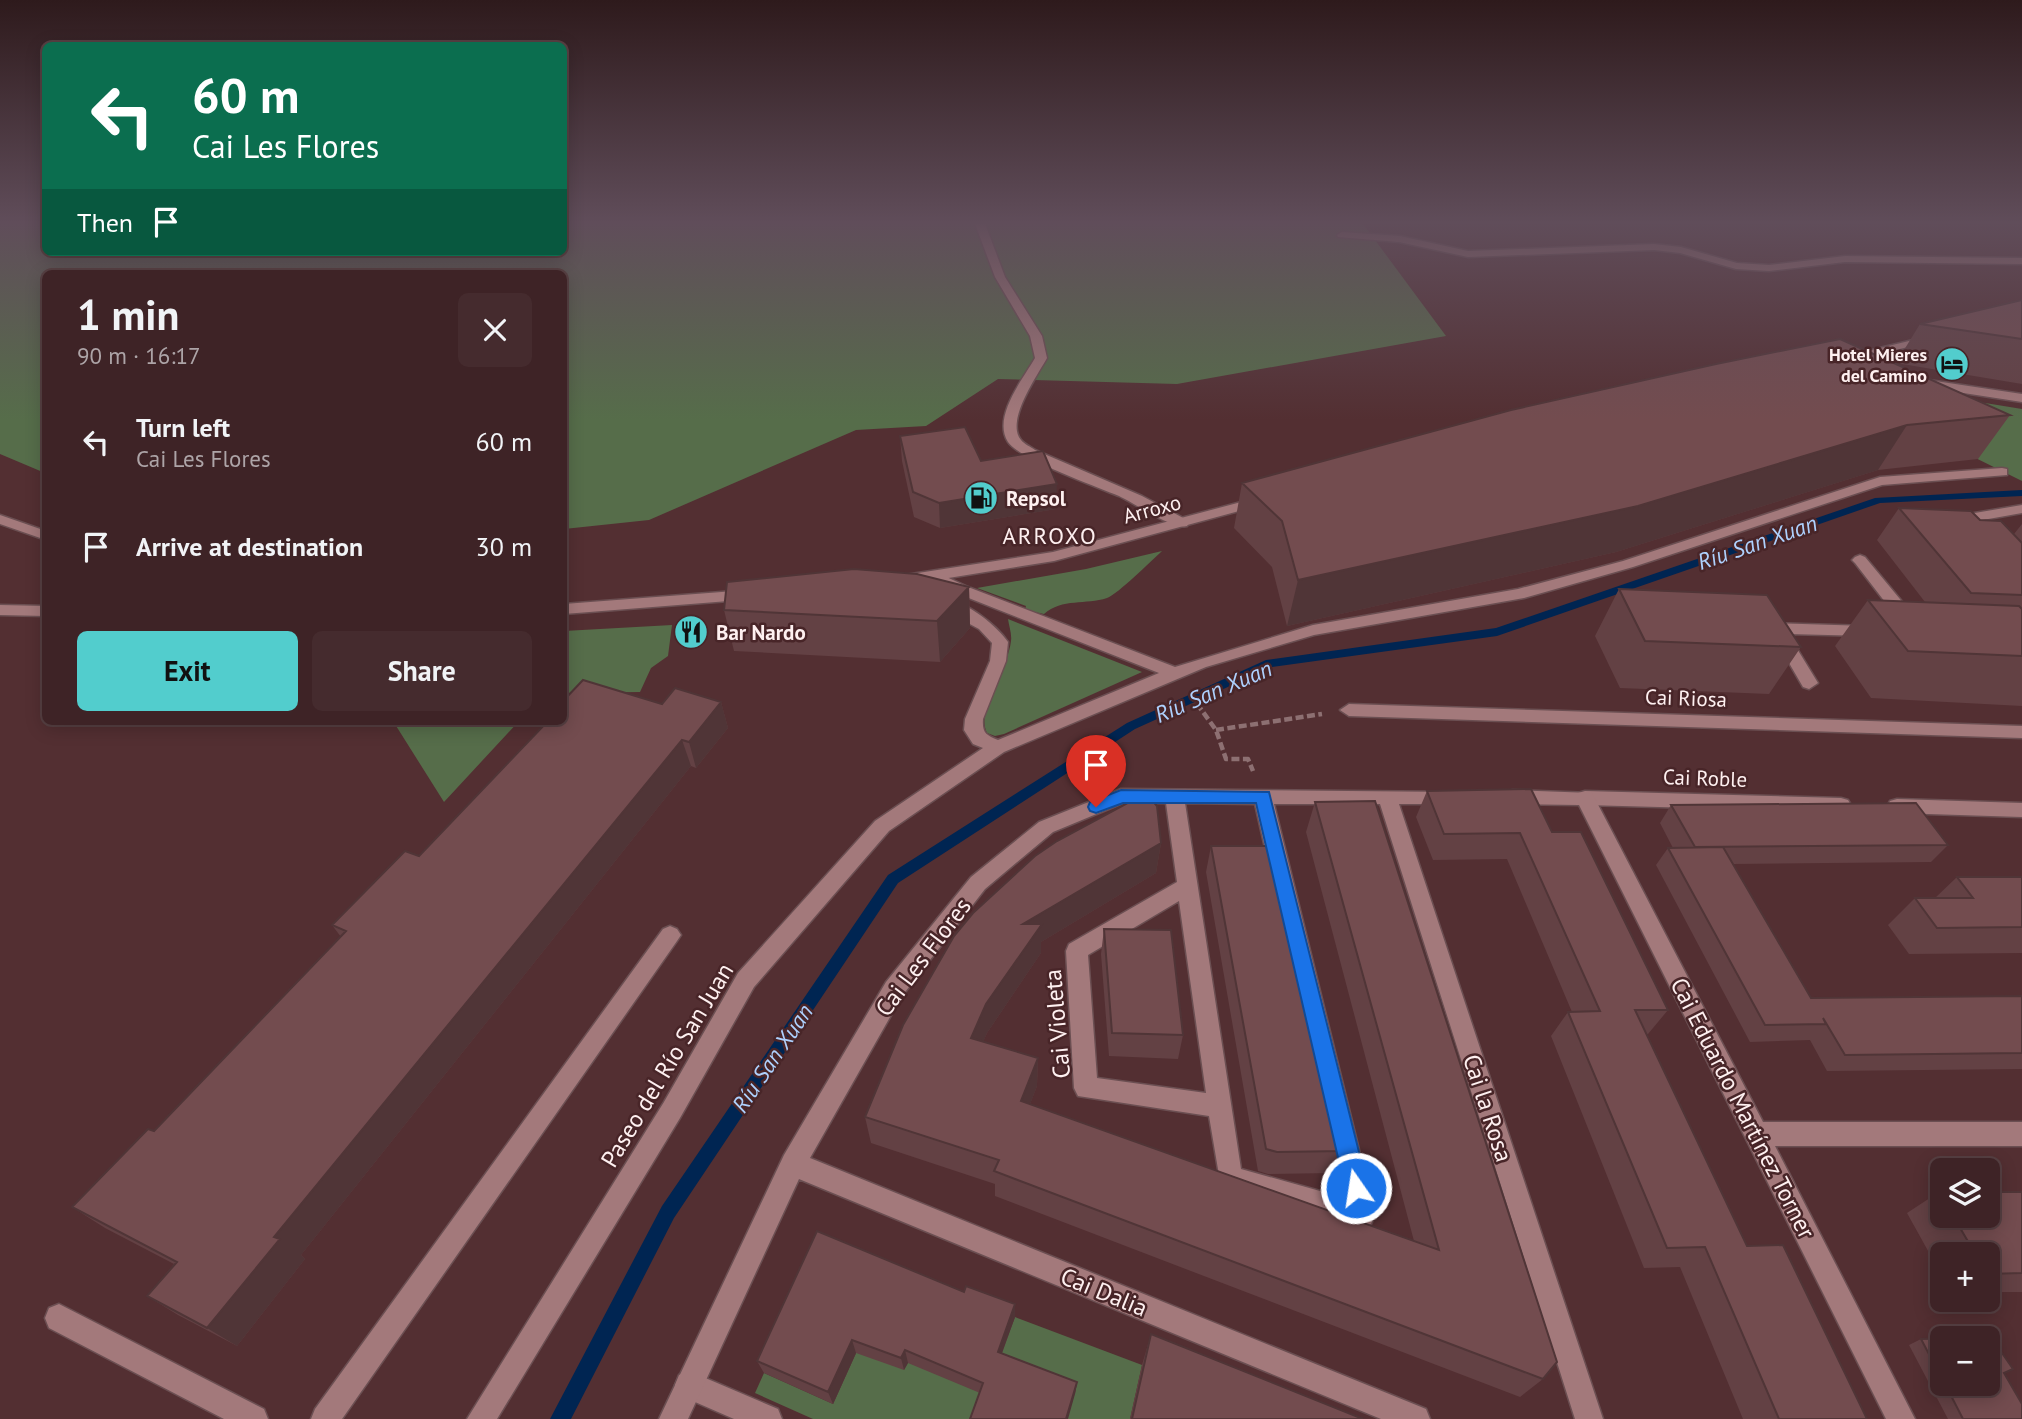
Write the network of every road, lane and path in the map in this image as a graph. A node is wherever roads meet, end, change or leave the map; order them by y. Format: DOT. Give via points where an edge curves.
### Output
graph roads {
  1 [pos="1006,287"];
  2 [pos="1943,337"];
  3 [pos="1837,360"];
  4 [pos="1903,380"];
  5 [pos="2022,398"];
  6 [pos="2002,472"];
  7 [pos="1272,497"];
  8 [pos="2022,509"];
  9 [pos="0,519"];
  10 [pos="1182,523"];
  11 [pos="1966,530"];
  12 [pos="42,535"];
  13 [pos="1860,560"];
  14 [pos="933,576"];
  15 [pos="760,594"];
  16 [pos="567,609"];
  17 [pos="0,610"];
  18 [pos="42,611"];
  19 [pos="1752,628"];
  20 [pos="1777,628"];
  21 [pos="1175,673"];
  22 [pos="1808,683"];
  23 [pos="1349,710"];
  24 [pos="1216,730"];
  25 [pos="2022,732"];
  26 [pos="998,747"];
  27 [pos="1248,759"];
  28 [pos="1174,796"];
  29 [pos="1271,797"];
  30 [pos="1387,797"];
  31 [pos="1466,797"];
  32 [pos="1493,797"];
  33 [pos="1586,797"];
  34 [pos="2022,810"];
  35 [pos="1186,887"];
  36 [pos="670,935"];
  37 [pos="1219,1106"];
  38 [pos="1756,1134"];
  39 [pos="2022,1134"];
  40 [pos="793,1164"];
  41 [pos="59,1318"];
  42 [pos="689,1385"];
  43 [pos="254,1419"];
  44 [pos="325,1419"];
  45 [pos="481,1419"];
  46 [pos="673,1419"];
  47 [pos="768,1419"];
  48 [pos="1416,1419"];
  49 [pos="1589,1419"];
  50 [pos="1901,1419"];
  1 -- 10 [label="street" via="1036,336 1041,358 1014,407 1010,428 1014,441 1030,453"];
  2 -- 3 [label="street"];
  4 -- 5 [label="street"];
  6 -- 21 [label="street, Paseo del Río San Juan" via="1880,481 1567,581 1313,630"];
  7 -- 10 [label="street, Arroxo"];
  8 -- 11 [label="street" via="1957,520"];
  9 -- 12 [label="street"];
  10 -- 14 [label="street, Arroxo" via="1054,556"];
  13 -- 20 [label="street" via="1919,633"];
  14 -- 21 [label="street"];
  14 -- 26 [label="street, Arroxo" via="897,580 985,625 1000,642 998,661 973,730 979,739"];
  15 -- 16 [label="street"];
  17 -- 18 [label="street"];
  19 -- 20 [label="street"];
  20 -- 22 [label="street"];
  21 -- 24 [label="path"];
  21 -- 26 [label="street, Paseo del Río San Juan"];
  23 -- 24 [label="path"];
  23 -- 25 [label="street, Cai Riosa"];
  24 -- 27 [label="path" via="1226,759"];
  26 -- 45 [label="street, Paseo del Río San Juan" via="882,826 746,979 672,1110"];
  28 -- 29 [label="street, Cai Les Flores"];
  28 -- 35 [label="street"];
  28 -- 40 [label="street, Cai Les Flores" via="1121,796 1046,827 978,883 894,989"];
  29 -- 30 [label="street, Cai Les Flores"];
  29 -- 37 [label="street" via="1362,1215 1230,1178"];
  30 -- 31 [label="street"];
  30 -- 49 [label="street, Cai la Rosa"];
  32 -- 33 [label="street, Cai Roble"];
  33 -- 34 [label="street, Cai Roble"];
  33 -- 38 [label="street, Cai Eduardo Martínez Torner"];
  35 -- 37 [label="street"];
  35 -- 37 [label="street, Cai Violeta" via="1077,951 1086,1087"];
  36 -- 44 [label="street"];
  38 -- 39 [label="street"];
  38 -- 50 [label="street, Cai Eduardo Martínez Torner"];
  40 -- 42 [label="street, Cai Les Flores"];
  40 -- 48 [label="street, Cai Dalia"];
  41 -- 43 [label="street"];
  42 -- 46 [label="street, Cai Les Flores"];
  42 -- 47 [label="street"];
}
